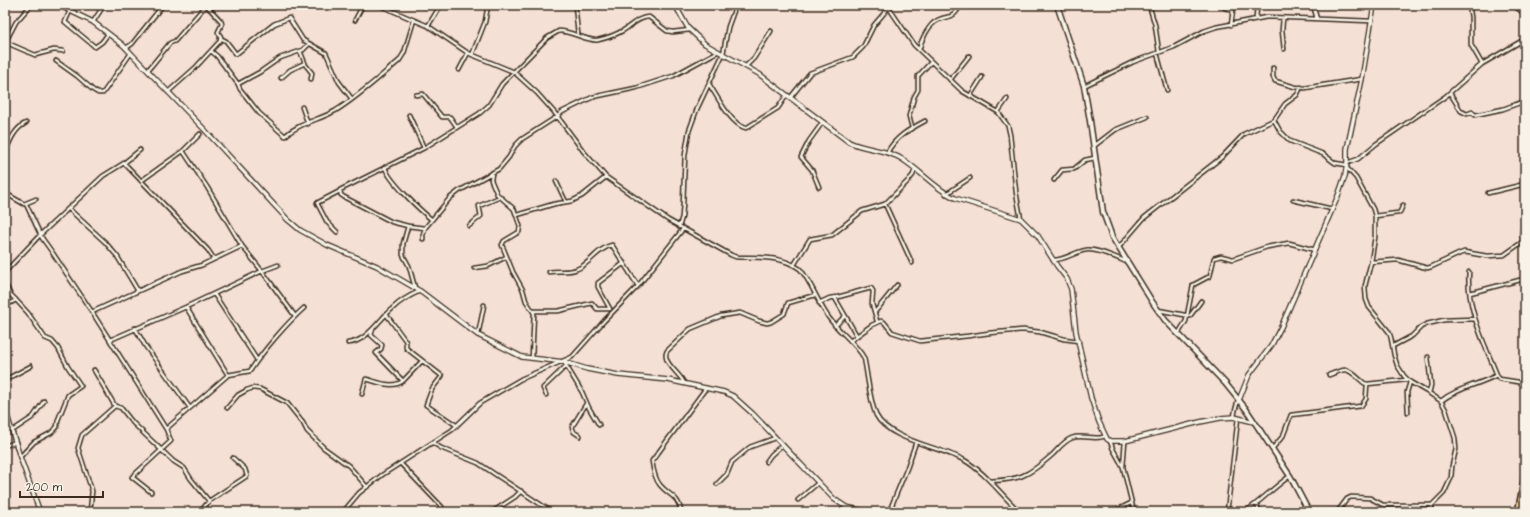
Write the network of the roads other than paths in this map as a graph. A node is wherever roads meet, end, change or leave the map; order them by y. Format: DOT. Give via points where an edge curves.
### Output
graph roads {
  1 [pos="31,5"];
  2 [pos="58,5"];
  3 [pos="104,5"];
  4 [pos="163,5"];
  5 [pos="206,5"];
  6 [pos="363,5"];
  7 [pos="381,5"];
  8 [pos="442,5"];
  9 [pos="488,5"];
  10 [pos="575,5"];
  11 [pos="675,5"];
  12 [pos="736,5"];
  13 [pos="961,5"];
  14 [pos="1057,5"];
  15 [pos="1149,5"];
  16 [pos="1223,5"];
  17 [pos="1257,5"];
  18 [pos="1313,5"];
  19 [pos="1374,5"];
  20 [pos="1469,5"];
  21 [pos="1513,5"];
  22 [pos="889,6"];
  23 [pos="70,10"];
  24 [pos="1525,14"];
  25 [pos="1283,18"];
  26 [pos="1256,19"];
  27 [pos="1317,19"];
  28 [pos="355,20"];
  29 [pos="414,20"];
  30 [pos="1371,21"];
  31 [pos="93,22"];
  32 [pos="1231,24"];
  33 [pos="428,26"];
  34 [pos="690,30"];
  35 [pos="771,31"];
  36 [pos="109,34"];
  37 [pos="578,34"];
  38 [pos="220,38"];
  39 [pos="1525,39"];
  40 [pos="5,43"];
  41 [pos="310,44"];
  42 [pos="126,48"];
  43 [pos="1284,49"];
  44 [pos="920,50"];
  45 [pos="63,51"];
  46 [pos="211,51"];
  47 [pos="300,51"];
  48 [pos="717,52"];
  49 [pos="131,53"];
  50 [pos="468,53"];
  51 [pos="1158,53"];
  52 [pos="472,54"];
  53 [pos="723,54"];
  54 [pos="969,56"];
  55 [pos="56,61"];
  56 [pos="931,62"];
  57 [pos="304,63"];
  58 [pos="1482,64"];
  59 [pos="746,66"];
  60 [pos="1273,68"];
  61 [pos="148,70"];
  62 [pos="459,70"];
  63 [pos="514,72"];
  64 [pos="982,77"];
  65 [pos="281,78"];
  66 [pos="311,79"];
  67 [pos="1362,79"];
  68 [pos="950,80"];
  69 [pos="238,84"];
  70 [pos="708,84"];
  71 [pos="1084,86"];
  72 [pos="1300,87"];
  73 [pos="1167,90"];
  74 [pos="168,92"];
  75 [pos="1450,93"];
  76 [pos="416,95"];
  77 [pos="970,96"];
  78 [pos="788,97"];
  79 [pos="352,99"];
  80 [pos="1007,99"];
  81 [pos="1525,101"];
  82 [pos="302,107"];
  83 [pos="998,112"];
  84 [pos="409,115"];
  85 [pos="558,116"];
  86 [pos="1148,118"];
  87 [pos="1274,120"];
  88 [pos="926,121"];
  89 [pos="26,123"];
  90 [pos="822,123"];
  91 [pos="308,124"];
  92 [pos="458,127"];
  93 [pos="912,128"];
  94 [pos="200,134"];
  95 [pos="5,136"];
  96 [pos="11,139"];
  97 [pos="1094,147"];
  98 [pos="424,148"];
  99 [pos="140,150"];
  100 [pos="183,151"];
  101 [pos="5,153"];
  102 [pos="887,153"];
  103 [pos="1095,158"];
  104 [pos="124,163"];
  105 [pos="1347,165"];
  106 [pos="385,167"];
  107 [pos="914,169"];
  108 [pos="493,173"];
  109 [pos="1352,173"];
  110 [pos="1345,176"];
  111 [pos="606,177"];
  112 [pos="970,178"];
  113 [pos="1054,180"];
  114 [pos="142,181"];
  115 [pos="556,181"];
  116 [pos="1525,184"];
  117 [pos="818,187"];
  118 [pos="340,190"];
  119 [pos="5,193"];
  120 [pos="1488,193"];
  121 [pos="946,194"];
  122 [pos="500,197"];
  123 [pos="36,199"];
  124 [pos="1293,200"];
  125 [pos="566,202"];
  126 [pos="26,204"];
  127 [pos="885,204"];
  128 [pos="1403,205"];
  129 [pos="69,209"];
  130 [pos="1333,209"];
  131 [pos="517,215"];
  132 [pos="1375,216"];
  133 [pos="1524,217"];
  134 [pos="431,219"];
  135 [pos="1021,219"];
  136 [pos="408,226"];
  137 [pos="469,226"];
  138 [pos="679,227"];
  139 [pos="425,228"];
  140 [pos="683,229"];
  141 [pos="337,232"];
  142 [pos="40,235"];
  143 [pos="423,239"];
  144 [pos="1524,241"];
  145 [pos="242,246"];
  146 [pos="1119,247"];
  147 [pos="1315,250"];
  148 [pos="506,257"];
  149 [pos="214,259"];
  150 [pos="1053,260"];
  151 [pos="1128,262"];
  152 [pos="1371,262"];
  153 [pos="624,263"];
  154 [pos="912,263"];
  155 [pos="278,265"];
  156 [pos="794,265"];
  157 [pos="474,268"];
  158 [pos="262,271"];
  159 [pos="5,272"];
  160 [pos="548,272"];
  161 [pos="1469,272"];
  162 [pos="1525,282"];
  163 [pos="5,283"];
  164 [pos="897,285"];
  165 [pos="638,286"];
  166 [pos="415,288"];
  167 [pos="138,291"];
  168 [pos="420,291"];
  169 [pos="1470,293"];
  170 [pos="214,294"];
  171 [pos="815,295"];
  172 [pos="835,298"];
  173 [pos="16,300"];
  174 [pos="1201,301"];
  175 [pos="819,303"];
  176 [pos="484,305"];
  177 [pos="5,306"];
  178 [pos="186,307"];
  179 [pos="304,308"];
  180 [pos="610,309"];
  181 [pos="1158,310"];
  182 [pos="533,311"];
  183 [pos="92,312"];
  184 [pos="612,312"];
  185 [pos="875,313"];
  186 [pos="386,314"];
  187 [pos="295,316"];
  188 [pos="845,316"];
  189 [pos="1186,316"];
  190 [pos="1475,319"];
  191 [pos="877,322"];
  192 [pos="835,326"];
  193 [pos="135,328"];
  194 [pos="372,329"];
  195 [pos="478,334"];
  196 [pos="1178,334"];
  197 [pos="857,336"];
  198 [pos="110,340"];
  199 [pos="1079,341"];
  200 [pos="850,342"];
  201 [pos="348,343"];
  202 [pos="1393,346"];
  203 [pos="1428,357"];
  204 [pos="532,358"];
  205 [pos="257,360"];
  206 [pos="422,361"];
  207 [pos="565,363"];
  208 [pos="31,366"];
  209 [pos="94,370"];
  210 [pos="1329,375"];
  211 [pos="1497,375"];
  212 [pos="228,376"];
  213 [pos="5,380"];
  214 [pos="1407,380"];
  215 [pos="403,381"];
  216 [pos="1410,382"];
  217 [pos="1525,382"];
  218 [pos="684,383"];
  219 [pos="1367,384"];
  220 [pos="706,387"];
  221 [pos="1429,393"];
  222 [pos="362,394"];
  223 [pos="546,395"];
  224 [pos="1239,400"];
  225 [pos="44,401"];
  226 [pos="1441,401"];
  227 [pos="587,404"];
  228 [pos="116,406"];
  229 [pos="190,408"];
  230 [pos="227,408"];
  231 [pos="5,409"];
  232 [pos="1408,412"];
  233 [pos="1236,418"];
  234 [pos="1254,422"];
  235 [pos="456,425"];
  236 [pos="599,425"];
  237 [pos="166,429"];
  238 [pos="12,431"];
  239 [pos="580,436"];
  240 [pos="1105,436"];
  241 [pos="775,438"];
  242 [pos="1110,441"];
  243 [pos="1125,441"];
  244 [pos="16,442"];
  245 [pos="916,442"];
  246 [pos="433,443"];
  247 [pos="782,445"];
  248 [pos="5,446"];
  249 [pos="1272,449"];
  250 [pos="162,450"];
  251 [pos="20,457"];
  252 [pos="233,458"];
  253 [pos="766,462"];
  254 [pos="401,464"];
  255 [pos="1123,467"];
  256 [pos="1290,476"];
  257 [pos="1525,477"];
  258 [pos="990,481"];
  259 [pos="818,483"];
  260 [pos="717,484"];
  261 [pos="367,487"];
  262 [pos="521,491"];
  263 [pos="151,492"];
  264 [pos="798,500"];
  265 [pos="209,501"];
  266 [pos="1131,503"];
  267 [pos="1257,504"];
  268 [pos="1432,505"];
  269 [pos="442,507"];
  270 [pos="846,507"];
  271 [pos="346,510"];
  272 [pos="40,512"];
  273 [pos="90,512"];
  274 [pos="200,512"];
  275 [pos="343,512"];
  276 [pos="492,512"];
  277 [pos="552,512"];
  278 [pos="681,512"];
  279 [pos="844,512"];
  280 [pos="868,512"];
  281 [pos="889,512"];
  282 [pos="1020,512"];
  283 [pos="1113,512"];
  284 [pos="1134,512"];
  285 [pos="1227,512"];
  286 [pos="1245,512"];
  287 [pos="1259,512"];
  288 [pos="1309,512"];
  289 [pos="1334,512"];
  290 [pos="1430,512"];
  291 [pos="1518,512"];
  1 -- 40 [label="street" via="16,22"];
  2 -- 23 [label="street"];
  3 -- 31 [label="street"];
  4 -- 42 [label="street"];
  5 -- 38 [label="street" via="221,21 218,32"];
  5 -- 61 [label="street"];
  6 -- 28 [label="street"];
  7 -- 29 [label="street"];
  8 -- 33 [label="street"];
  9 -- 52 [label="street" via="485,22"];
  10 -- 37 [label="street"];
  11 -- 34 [label="street"];
  12 -- 53 [label="street" via="728,27"];
  13 -- 44 [label="street" via="952,16 934,23 923,38"];
  14 -- 71 [label="main road"];
  15 -- 51 [label="street" via="1155,25"];
  16 -- 32 [label="street" via="1232,10"];
  17 -- 26 [label="street"];
  18 -- 27 [label="street"];
  19 -- 30 [label="street"];
  20 -- 58 [label="street" via="1471,45"];
  21 -- 24 [label="street"];
  22 -- 44 [label="street" via="907,36"];
  22 -- 78 [label="street" via="874,25 859,53 810,73"];
  23 -- 31 [label="street"];
  23 -- 36 [label="street" via="65,20 67,24 95,47"];
  25 -- 26 [label="street"];
  25 -- 27 [label="street"];
  25 -- 43 [label="street"];
  26 -- 32 [label="street"];
  27 -- 30 [label="street"];
  29 -- 33 [label="street"];
  29 -- 79 [label="street" via="402,57"];
  30 -- 67 [label="street"];
  31 -- 36 [label="street"];
  32 -- 51 [label="street" via="1204,31"];
  33 -- 50 [label="street"];
  34 -- 37 [label="street" via="667,31 649,16 603,39 594,41"];
  34 -- 48 [label="street"];
  35 -- 59 [label="street"];
  36 -- 42 [label="street"];
  37 -- 63 [label="street" via="563,31 555,33"];
  38 -- 41 [label="street" via="226,41 236,54 274,24 289,18 303,40"];
  38 -- 46 [label="street"];
  39 -- 58 [label="street"];
  40 -- 45 [label="street" via="35,55 54,50"];
  41 -- 47 [label="street"];
  41 -- 79 [label="street" via="326,53 339,82"];
  42 -- 49 [label="street"];
  44 -- 56 [label="street"];
  46 -- 69 [label="street"];
  46 -- 74 [label="street"];
  47 -- 57 [label="street"];
  47 -- 69 [label="street" via="280,58"];
  48 -- 53 [label="street"];
  48 -- 85 [label="street" via="673,76 636,88 593,97"];
  49 -- 55 [label="street" via="103,93 93,90"];
  49 -- 61 [label="street"];
  50 -- 52 [label="street"];
  50 -- 62 [label="street"];
  51 -- 71 [label="street"];
  51 -- 73 [label="street"];
  52 -- 63 [label="street"];
  53 -- 59 [label="street"];
  53 -- 70 [label="street"];
  54 -- 68 [label="street"];
  56 -- 68 [label="street"];
  56 -- 93 [label="street" via="918,76 918,90 909,116"];
  57 -- 65 [label="street"];
  57 -- 66 [label="street" via="312,73"];
  58 -- 75 [label="street"];
  59 -- 78 [label="street"];
  60 -- 72 [label="street" via="1275,81"];
  61 -- 74 [label="street"];
  63 -- 85 [label="street"];
  63 -- 92 [label="street" via="502,84 489,105"];
  64 -- 77 [label="street"];
  67 -- 72 [label="street"];
  67 -- 105 [label="street" via="1347,149"];
  68 -- 77 [label="street"];
  69 -- 91 [label="street" via="259,114 285,136 294,129"];
  70 -- 78 [label="street" via="735,121 746,128 778,108"];
  70 -- 138 [label="street" via="689,131"];
  71 -- 97 [label="main road"];
  72 -- 87 [label="street" via="1297,95 1285,104"];
  74 -- 166 [label="street" via="300,230 327,245 377,266"];
  75 -- 81 [label="street" via="1461,111 1467,114 1490,112"];
  75 -- 105 [label="street"];
  76 -- 92 [label="street" via="423,94 442,117 450,117"];
  77 -- 83 [label="street"];
  78 -- 90 [label="street"];
  79 -- 91 [label="street"];
  80 -- 83 [label="street"];
  82 -- 91 [label="street"];
  83 -- 135 [label="street" via="1010,131"];
  84 -- 98 [label="street"];
  85 -- 108 [label="street" via="522,139 507,160"];
  85 -- 111 [label="street"];
  86 -- 97 [label="street" via="1115,130"];
  87 -- 105 [label="street" via="1280,132 1290,141 1323,154 1335,163"];
  87 -- 146 [label="street" via="1244,134 1222,157 1144,218"];
  88 -- 93 [label="street"];
  89 -- 96 [label="street" via="17,129"];
  90 -- 102 [label="street" via="853,144"];
  90 -- 117 [label="street" via="801,157 812,170"];
  92 -- 98 [label="street"];
  93 -- 102 [label="street" via="895,140"];
  94 -- 100 [label="street"];
  95 -- 96 [label="street"];
  96 -- 101 [label="street"];
  97 -- 103 [label="main road"];
  98 -- 106 [label="street"];
  99 -- 104 [label="street"];
  100 -- 114 [label="street"];
  100 -- 145 [label="street"];
  102 -- 107 [label="street" via="902,159"];
  103 -- 113 [label="street" via="1085,160 1074,169 1062,170"];
  103 -- 146 [label="main road" via="1105,219"];
  104 -- 114 [label="street"];
  104 -- 129 [label="street" via="103,176"];
  105 -- 109 [label="street"];
  105 -- 110 [label="street"];
  106 -- 118 [label="street"];
  106 -- 134 [label="street" via="390,178"];
  107 -- 121 [label="street"];
  107 -- 127 [label="street" via="913,175"];
  108 -- 122 [label="street" via="490,180"];
  108 -- 134 [label="street" via="454,194"];
  109 -- 110 [label="street"];
  109 -- 132 [label="street"];
  110 -- 130 [label="street"];
  111 -- 125 [label="street" via="582,196"];
  111 -- 138 [label="street"];
  112 -- 121 [label="street"];
  114 -- 149 [label="street"];
  115 -- 125 [label="street"];
  116 -- 120 [label="street"];
  118 -- 136 [label="street" via="344,197 388,220"];
  118 -- 141 [label="street" via="317,203 327,222"];
  119 -- 126 [label="street"];
  121 -- 135 [label="street"];
  122 -- 131 [label="street" via="511,205"];
  122 -- 137 [label="street" via="479,206 480,216"];
  123 -- 126 [label="street"];
  124 -- 130 [label="street"];
  125 -- 131 [label="street"];
  126 -- 142 [label="street"];
  127 -- 154 [label="street"];
  127 -- 156 [label="street" via="862,212 832,234 810,239"];
  128 -- 132 [label="street" via="1398,212"];
  129 -- 142 [label="street"];
  129 -- 167 [label="street" via="117,256"];
  130 -- 147 [label="street"];
  131 -- 148 [label="street" via="519,232 502,243"];
  132 -- 152 [label="street"];
  133 -- 144 [label="street"];
  134 -- 139 [label="street"];
  135 -- 150 [label="street" via="1038,236"];
  136 -- 139 [label="street"];
  136 -- 166 [label="street" via="403,255"];
  138 -- 140 [label="street"];
  139 -- 143 [label="street"];
  140 -- 156 [label="street" via="731,255 781,259"];
  140 -- 165 [label="street"];
  142 -- 159 [label="street"];
  142 -- 183 [label="street"];
  144 -- 152 [label="street" via="1504,255 1487,256 1464,252 1427,268 1398,260"];
  145 -- 149 [label="street"];
  145 -- 158 [label="street"];
  146 -- 151 [label="main road"];
  147 -- 189 [label="street" via="1289,243 1267,247 1233,259 1221,256 1214,258 1210,276 1193,285"];
  147 -- 224 [label="street" via="1281,327 1271,346 1249,375"];
  148 -- 157 [label="street" via="488,266"];
  148 -- 182 [label="street"];
  149 -- 167 [label="street"];
  150 -- 151 [label="street" via="1063,259 1088,249"];
  150 -- 199 [label="street" via="1069,283"];
  151 -- 181 [label="main road"];
  152 -- 202 [label="street" via="1364,286 1366,299 1389,332"];
  153 -- 160 [label="street" via="610,245 576,270"];
  153 -- 165 [label="street"];
  153 -- 180 [label="street" via="598,283"];
  155 -- 158 [label="street"];
  156 -- 171 [label="street" via="803,273"];
  158 -- 170 [label="street"];
  158 -- 187 [label="street"];
  161 -- 169 [label="street"];
  162 -- 169 [label="street" via="1520,280"];
  163 -- 173 [label="street"];
  164 -- 185 [label="street"];
  165 -- 184 [label="street"];
  166 -- 168 [label="street"];
  167 -- 183 [label="street"];
  168 -- 186 [label="street" via="394,306"];
  168 -- 195 [label="street"];
  169 -- 190 [label="street"];
  170 -- 178 [label="street"];
  170 -- 205 [label="street"];
  171 -- 175 [label="street"];
  171 -- 218 [label="street" via="788,303 784,314 772,322 767,323 734,313 690,329 665,354"];
  172 -- 175 [label="street"];
  172 -- 185 [label="street" via="871,288"];
  172 -- 188 [label="street"];
  173 -- 177 [label="street"];
  173 -- 251 [label="street" via="45,338 58,348 81,384 68,395 58,420 58,427 34,442"];
  174 -- 189 [label="street" via="1192,314"];
  175 -- 192 [label="street"];
  176 -- 195 [label="street"];
  178 -- 193 [label="street"];
  178 -- 212 [label="street"];
  179 -- 187 [label="street"];
  180 -- 182 [label="street" via="597,309 592,303 558,311"];
  180 -- 184 [label="street"];
  181 -- 189 [label="street"];
  181 -- 196 [label="main road"];
  182 -- 204 [label="street"];
  183 -- 198 [label="street"];
  184 -- 207 [label="street"];
  185 -- 191 [label="street"];
  186 -- 194 [label="street"];
  186 -- 206 [label="street" via="405,340 406,348"];
  187 -- 205 [label="street"];
  188 -- 192 [label="street"];
  188 -- 197 [label="street"];
  189 -- 196 [label="street"];
  190 -- 202 [label="street" via="1444,320 1427,324"];
  190 -- 211 [label="street"];
  191 -- 197 [label="street"];
  191 -- 199 [label="street" via="884,322 892,332 920,341 1023,330"];
  192 -- 200 [label="street"];
  193 -- 198 [label="street"];
  193 -- 229 [label="street"];
  194 -- 201 [label="street" via="358,340"];
  194 -- 215 [label="street" via="371,335 382,345 376,353"];
  195 -- 204 [label="street" via="522,357"];
  196 -- 224 [label="main road"];
  197 -- 200 [label="street"];
  198 -- 237 [label="street"];
  199 -- 240 [label="street" via="1091,398"];
  200 -- 245 [label="street" via="864,358 877,416 892,430"];
  202 -- 214 [label="street" via="1397,365"];
  203 -- 221 [label="street" via="1431,385"];
  204 -- 207 [label="street"];
  205 -- 212 [label="street" via="250,371"];
  206 -- 215 [label="street"];
  206 -- 235 [label="street" via="442,376 432,389 426,405"];
  207 -- 218 [label="street" via="618,375"];
  207 -- 223 [label="street" via="544,388"];
  207 -- 227 [label="street"];
  207 -- 235 [label="street" via="503,388 480,403"];
  208 -- 213 [label="street"];
  209 -- 228 [label="street"];
  210 -- 219 [label="street" via="1343,369 1349,370"];
  211 -- 217 [label="street" via="1500,379"];
  211 -- 226 [label="street" via="1454,392"];
  212 -- 229 [label="street"];
  214 -- 216 [label="street"];
  214 -- 219 [label="street"];
  215 -- 222 [label="street" via="388,385 366,379"];
  216 -- 221 [label="street"];
  216 -- 232 [label="street" via="1407,392"];
  218 -- 220 [label="street"];
  219 -- 249 [label="street" via="1364,405 1291,415 1283,436"];
  220 -- 241 [label="street" via="733,396"];
  220 -- 278 [label="street" via="652,461 655,477 675,498"];
  221 -- 226 [label="street"];
  224 -- 233 [label="street" via="1235,411"];
  224 -- 234 [label="main road"];
  225 -- 238 [label="street" via="33,417"];
  226 -- 268 [label="street" via="1455,438 1456,449 1451,478 1444,493"];
  227 -- 236 [label="street"];
  227 -- 239 [label="street" via="572,427"];
  228 -- 250 [label="street" via="121,408"];
  228 -- 273 [label="street" via="82,435 78,448 92,492"];
  229 -- 237 [label="street"];
  230 -- 261 [label="street" via="238,395 253,388 287,403 307,431 324,448 349,466"];
  231 -- 238 [label="street"];
  233 -- 234 [label="street"];
  233 -- 243 [label="street" via="1200,422"];
  233 -- 285 [label="street"];
  234 -- 249 [label="main road"];
  235 -- 246 [label="street"];
  237 -- 250 [label="street" via="171,441"];
  238 -- 244 [label="street"];
  240 -- 242 [label="street"];
  240 -- 258 [label="street" via="1070,439 1024,476 1011,480"];
  241 -- 247 [label="street"];
  241 -- 260 [label="street" via="750,447 732,462 727,474"];
  242 -- 243 [label="street"];
  242 -- 255 [label="street"];
  243 -- 255 [label="street"];
  244 -- 248 [label="street"];
  244 -- 251 [label="street"];
  245 -- 258 [label="street" via="964,460"];
  245 -- 281 [label="street"];
  246 -- 254 [label="street"];
  246 -- 262 [label="street" via="478,463"];
  247 -- 253 [label="street"];
  247 -- 259 [label="street"];
  249 -- 256 [label="main road"];
  250 -- 263 [label="street" via="132,477"];
  250 -- 265 [label="street" via="184,468"];
  251 -- 272 [label="street"];
  252 -- 265 [label="street" via="245,469 246,476"];
  254 -- 261 [label="street"];
  254 -- 269 [label="street"];
  255 -- 266 [label="street"];
  256 -- 267 [label="street"];
  256 -- 288 [label="main road"];
  257 -- 291 [label="main road"];
  258 -- 282 [label="street"];
  259 -- 264 [label="street"];
  259 -- 270 [label="street"];
  261 -- 271 [label="street"];
  262 -- 276 [label="street"];
  262 -- 277 [label="street"];
  265 -- 274 [label="street"];
  266 -- 283 [label="street"];
  266 -- 284 [label="street"];
  267 -- 286 [label="street"];
  267 -- 287 [label="street"];
  268 -- 289 [label="street" via="1383,505 1360,496 1348,498 1340,509"];
  268 -- 290 [label="street"];
  270 -- 279 [label="street"];
  270 -- 280 [label="street"];
  271 -- 275 [label="street"];
}
